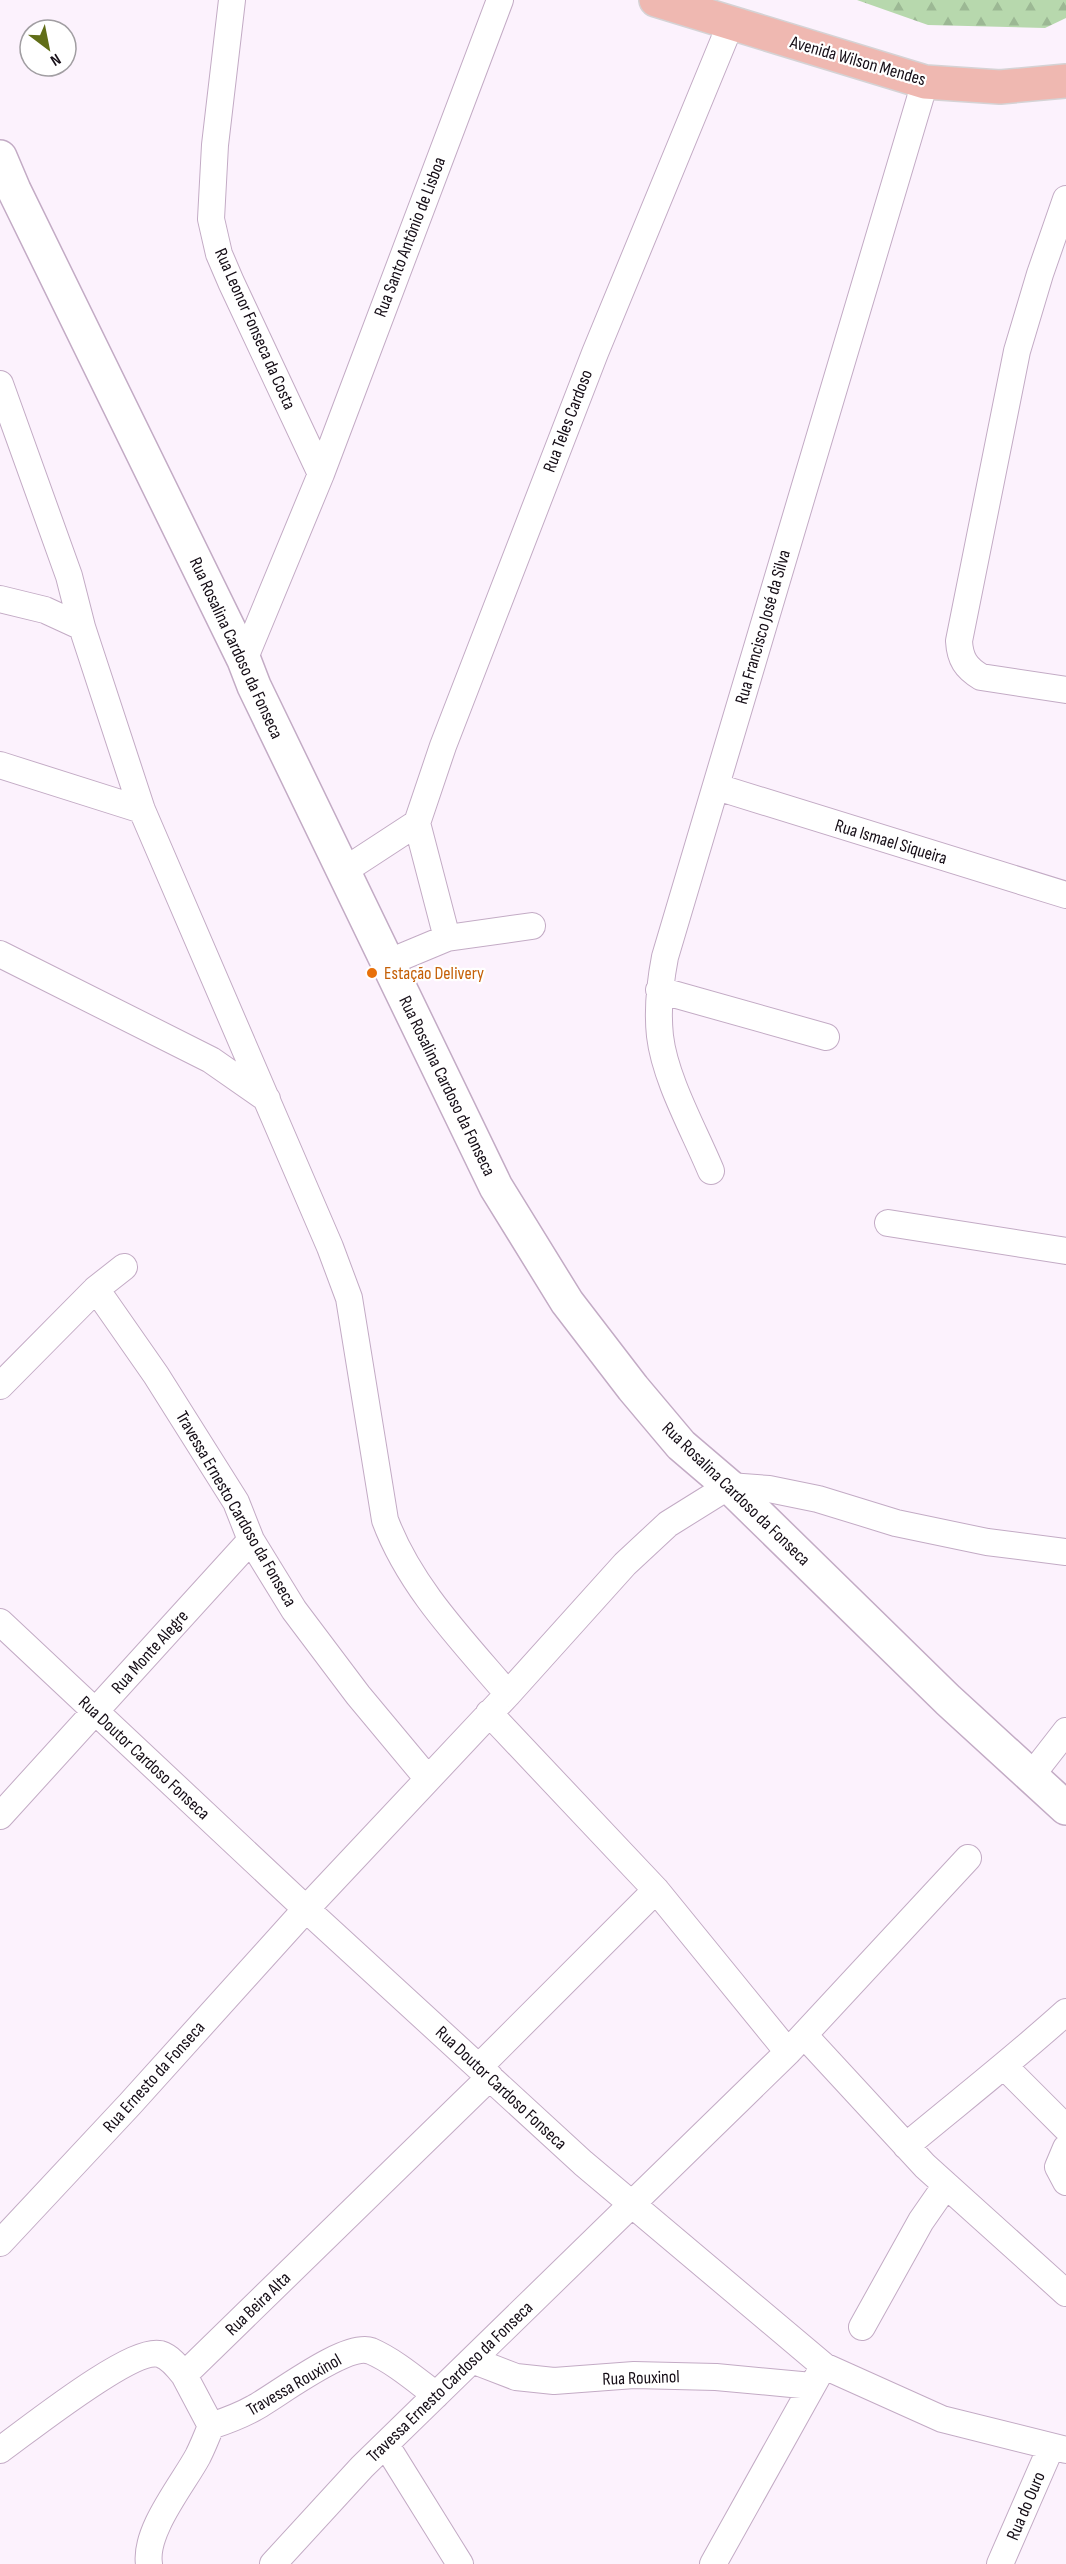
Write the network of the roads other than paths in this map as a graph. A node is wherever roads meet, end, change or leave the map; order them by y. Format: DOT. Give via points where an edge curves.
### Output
graph roads {
  1 [pos="232,0"];
  2 [pos="500,0"];
  3 [pos="656,0"];
  4 [pos="731,23"];
  5 [pos="1066,81"];
  6 [pos="925,82"];
  7 [pos="0,157"];
  8 [pos="7,199"];
  9 [pos="1066,199"];
  10 [pos="0,384"];
  11 [pos="321,474"];
  12 [pos="0,599"];
  13 [pos="82,627"];
  14 [pos="244,660"];
  15 [pos="1066,690"];
  16 [pos="0,765"];
  17 [pos="717,787"];
  18 [pos="142,810"];
  19 [pos="417,823"];
  20 [pos="342,872"];
  21 [pos="1066,895"];
  22 [pos="532,926"];
  23 [pos="447,938"];
  24 [pos="0,954"];
  25 [pos="387,963"];
  26 [pos="659,990"];
  27 [pos="826,1037"];
  28 [pos="267,1099"];
  29 [pos="711,1171"];
  30 [pos="888,1222"];
  31 [pos="1066,1251"];
  32 [pos="124,1267"];
  33 [pos="96,1289"];
  34 [pos="0,1386"];
  35 [pos="729,1486"];
  36 [pos="251,1540"];
  37 [pos="1066,1552"];
  38 [pos="0,1622"];
  39 [pos="508,1694"];
  40 [pos="96,1713"];
  41 [pos="489,1713"];
  42 [pos="1066,1731"];
  43 [pos="1031,1776"];
  44 [pos="428,1779"];
  45 [pos="1066,1808"];
  46 [pos="0,1816"];
  47 [pos="969,1858"];
  48 [pos="656,1890"];
  49 [pos="306,1909"];
  50 [pos="1066,2012"];
  51 [pos="796,2044"];
  52 [pos="1005,2068"];
  53 [pos="484,2072"];
  54 [pos="1066,2128"];
  55 [pos="906,2146"];
  56 [pos="1066,2148"];
  57 [pos="1066,2181"];
  58 [pos="946,2186"];
  59 [pos="633,2205"];
  60 [pos="0,2243"];
  61 [pos="1066,2293"];
  62 [pos="862,2326"];
  63 [pos="472,2360"];
  64 [pos="184,2374"];
  65 [pos="818,2376"];
  66 [pos="436,2395"];
  67 [pos="211,2426"];
  68 [pos="386,2445"];
  69 [pos="1059,2449"];
  70 [pos="0,2450"];
  71 [pos="148,2564"];
  72 [pos="273,2564"];
  73 [pos="460,2564"];
  74 [pos="713,2564"];
  75 [pos="1000,2564"];
  1 -- 11 [label="street, Rua Leonor Fonseca da Costa" via="215,145 211,219 227,273"];
  2 -- 11 [label="street, Rua Santo Antônio de Lisboa"];
  3 -- 4 [label="main road, Avenida Wilson Mendes"];
  4 -- 6 [label="main road, Avenida Wilson Mendes"];
  4 -- 19 [label="street, Rua Teles Cardoso" via="595,353"];
  5 -- 6 [label="main road, Avenida Wilson Mendes" via="1000,87"];
  6 -- 17 [label="street, Rua Francisco José da Silva"];
  7 -- 8 [label="street, Rua Rosalina Cardoso da Fonseca"];
  8 -- 14 [label="street, Rua Rosalina Cardoso da Fonseca"];
  9 -- 15 [label="street" via="1017,351 959,640 963,661 981,677"];
  10 -- 13 [label="street" via="69,576"];
  11 -- 14 [label="street, Rua Santo Antônio de Lisboa"];
  12 -- 13 [label="street" via="45,610"];
  13 -- 18 [label="street"];
  14 -- 20 [label="street, Rua Rosalina Cardoso da Fonseca"];
  16 -- 18 [label="street"];
  17 -- 21 [label="street, Rua Ismael Siqueira"];
  17 -- 26 [label="street, Rua Francisco José da Silva" via="665,957"];
  18 -- 28 [label="street"];
  19 -- 20 [label="street"];
  19 -- 23 [label="street"];
  20 -- 25 [label="street, Rua Rosalina Cardoso da Fonseca"];
  22 -- 23 [label="street"];
  23 -- 25 [label="street"];
  24 -- 28 [label="street" via="211,1060"];
  25 -- 35 [label="street, Rua Rosalina Cardoso da Fonseca" via="496,1187 567,1302 681,1445"];
  26 -- 27 [label="street"];
  26 -- 29 [label="street, Rua Francisco José da Silva" via="660,1037"];
  28 -- 39 [label="street" via="349,1298 384,1520 396,1549 444,1620"];
  30 -- 31 [label="street"];
  32 -- 33 [label="street"];
  33 -- 34 [label="street"];
  33 -- 36 [label="street, Travessa Ernesto Cardoso da Fonseca" via="236,1502"];
  35 -- 37 [label="street" via="818,1499 896,1523 987,1542"];
  35 -- 39 [label="street, Rua Ernesto da Fonseca" via="646,1541"];
  35 -- 43 [label="street, Rua Rosalina Cardoso da Fonseca"];
  36 -- 40 [label="street, Rua Monte Alegre"];
  36 -- 44 [label="street, Travessa Ernesto Cardoso da Fonseca" via="294,1610"];
  38 -- 40 [label="street, Rua Doutor Cardoso Fonseca"];
  39 -- 41 [label="street, Rua Ernesto da Fonseca"];
  40 -- 46 [label="street, Rua Monte Alegre"];
  40 -- 49 [label="street, Rua Doutor Cardoso Fonseca"];
  41 -- 44 [label="street, Rua Ernesto da Fonseca"];
  41 -- 48 [label="street"];
  42 -- 43 [label="street"];
  43 -- 45 [label="street, Rua Rosalina Cardoso da Fonseca"];
  44 -- 49 [label="street, Rua Ernesto da Fonseca"];
  47 -- 51 [label="street, Travessa Ernesto Cardoso da Fonseca"];
  48 -- 51 [label="street"];
  48 -- 53 [label="street, Rua Beira Alta"];
  49 -- 53 [label="street, Rua Doutor Cardoso Fonseca"];
  49 -- 60 [label="street, Rua Ernesto da Fonseca"];
  50 -- 52 [label="street"];
  51 -- 55 [label="street"];
  51 -- 59 [label="street, Travessa Ernesto Cardoso da Fonseca"];
  52 -- 54 [label="street"];
  52 -- 55 [label="street"];
  53 -- 59 [label="street, Rua Doutor Cardoso Fonseca"];
  53 -- 64 [label="street, Rua Beira Alta"];
  55 -- 58 [label="street"];
  56 -- 57 [label="street" via="1058,2167"];
  58 -- 61 [label="street"];
  58 -- 62 [label="street" via="921,2221"];
  59 -- 63 [label="street, Travessa Ernesto Cardoso da Fonseca"];
  59 -- 65 [label="street, Rua Doutor Cardoso Fonseca"];
  63 -- 65 [label="street, Rua Rouxinol" via="516,2378 554,2381 634,2375"];
  63 -- 66 [label="street, Travessa Ernesto Cardoso da Fonseca"];
  64 -- 67 [label="street"];
  64 -- 70 [label="street" via="159,2354 137,2357"];
  65 -- 69 [label="street, Rua Doutor Cardoso Fonseca" via="942,2419"];
  65 -- 74 [label="street"];
  66 -- 67 [label="street, Travessa Rouxinol" via="396,2366 369,2351 358,2350 310,2371 237,2417"];
  66 -- 68 [label="street, Travessa Ernesto Cardoso da Fonseca"];
  67 -- 71 [label="street" via="158,2526"];
  68 -- 72 [label="street, Travessa Ernesto Cardoso da Fonseca"];
  68 -- 73 [label="street"];
  69 -- 75 [label="street, Rua do Ouro"];
}
